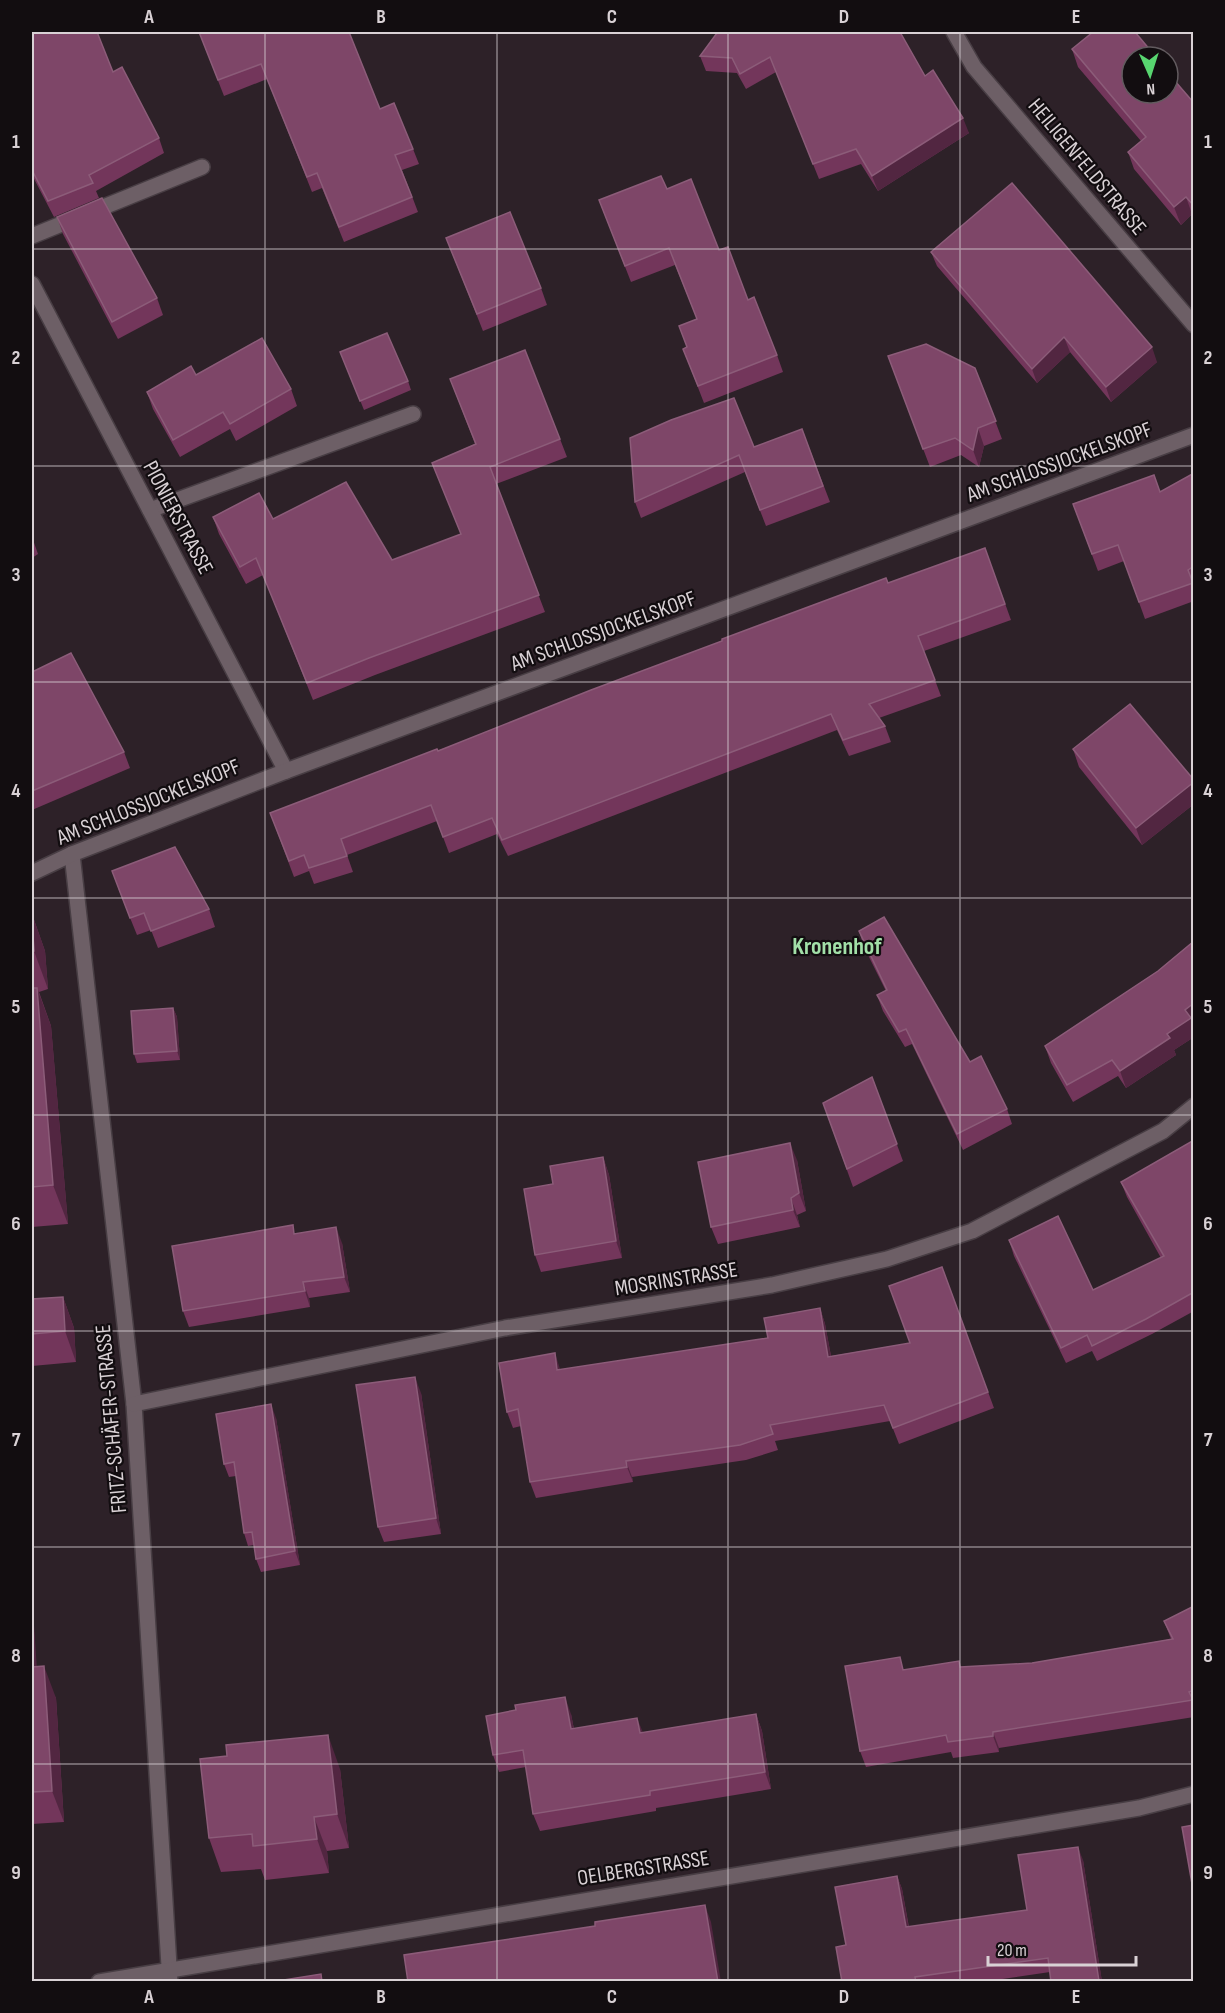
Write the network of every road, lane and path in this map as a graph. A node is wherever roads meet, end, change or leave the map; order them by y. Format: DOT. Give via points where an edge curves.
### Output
graph roads {
  1 [pos="954,32"];
  2 [pos="202,167"];
  3 [pos="32,236"];
  4 [pos="32,284"];
  5 [pos="1194,326"];
  6 [pos="413,414"];
  7 [pos="1194,435"];
  8 [pos="150,510"];
  9 [pos="286,771"];
  10 [pos="72,854"];
  11 [pos="32,873"];
  12 [pos="1194,1106"];
  13 [pos="134,1404"];
  14 [pos="1194,1794"];
  15 [pos="170,1975"];
  16 [pos="99,1982"];
  1 -- 5 [label="street, HEILIGENFELDSTRASSE" via="974,67"];
  2 -- 3 [label="street"];
  4 -- 8 [label="street, PIONIERSTRASSE"];
  6 -- 8 [label="street"];
  7 -- 9 [label="street, AM SCHLOSSJOCKELSKOPF"];
  8 -- 9 [label="street, PIONIERSTRASSE"];
  9 -- 10 [label="street, AM SCHLOSSJOCKELSKOPF"];
  10 -- 11 [label="street, AM SCHLOSSJOCKELSKOPF"];
  10 -- 13 [label="street, FRITZ-SCHÄFER-STRASSE"];
  12 -- 13 [label="street, MOSRINSTRASSE" via="1163,1131 972,1231 887,1259 772,1285 505,1328"];
  13 -- 15 [label="street, FRITZ-SCHÄFER-STRASSE"];
  14 -- 15 [label="street, OELBERGSTRASSE" via="1139,1808"];
  15 -- 16 [label="street, OELBERGSTRASSE"];
}
